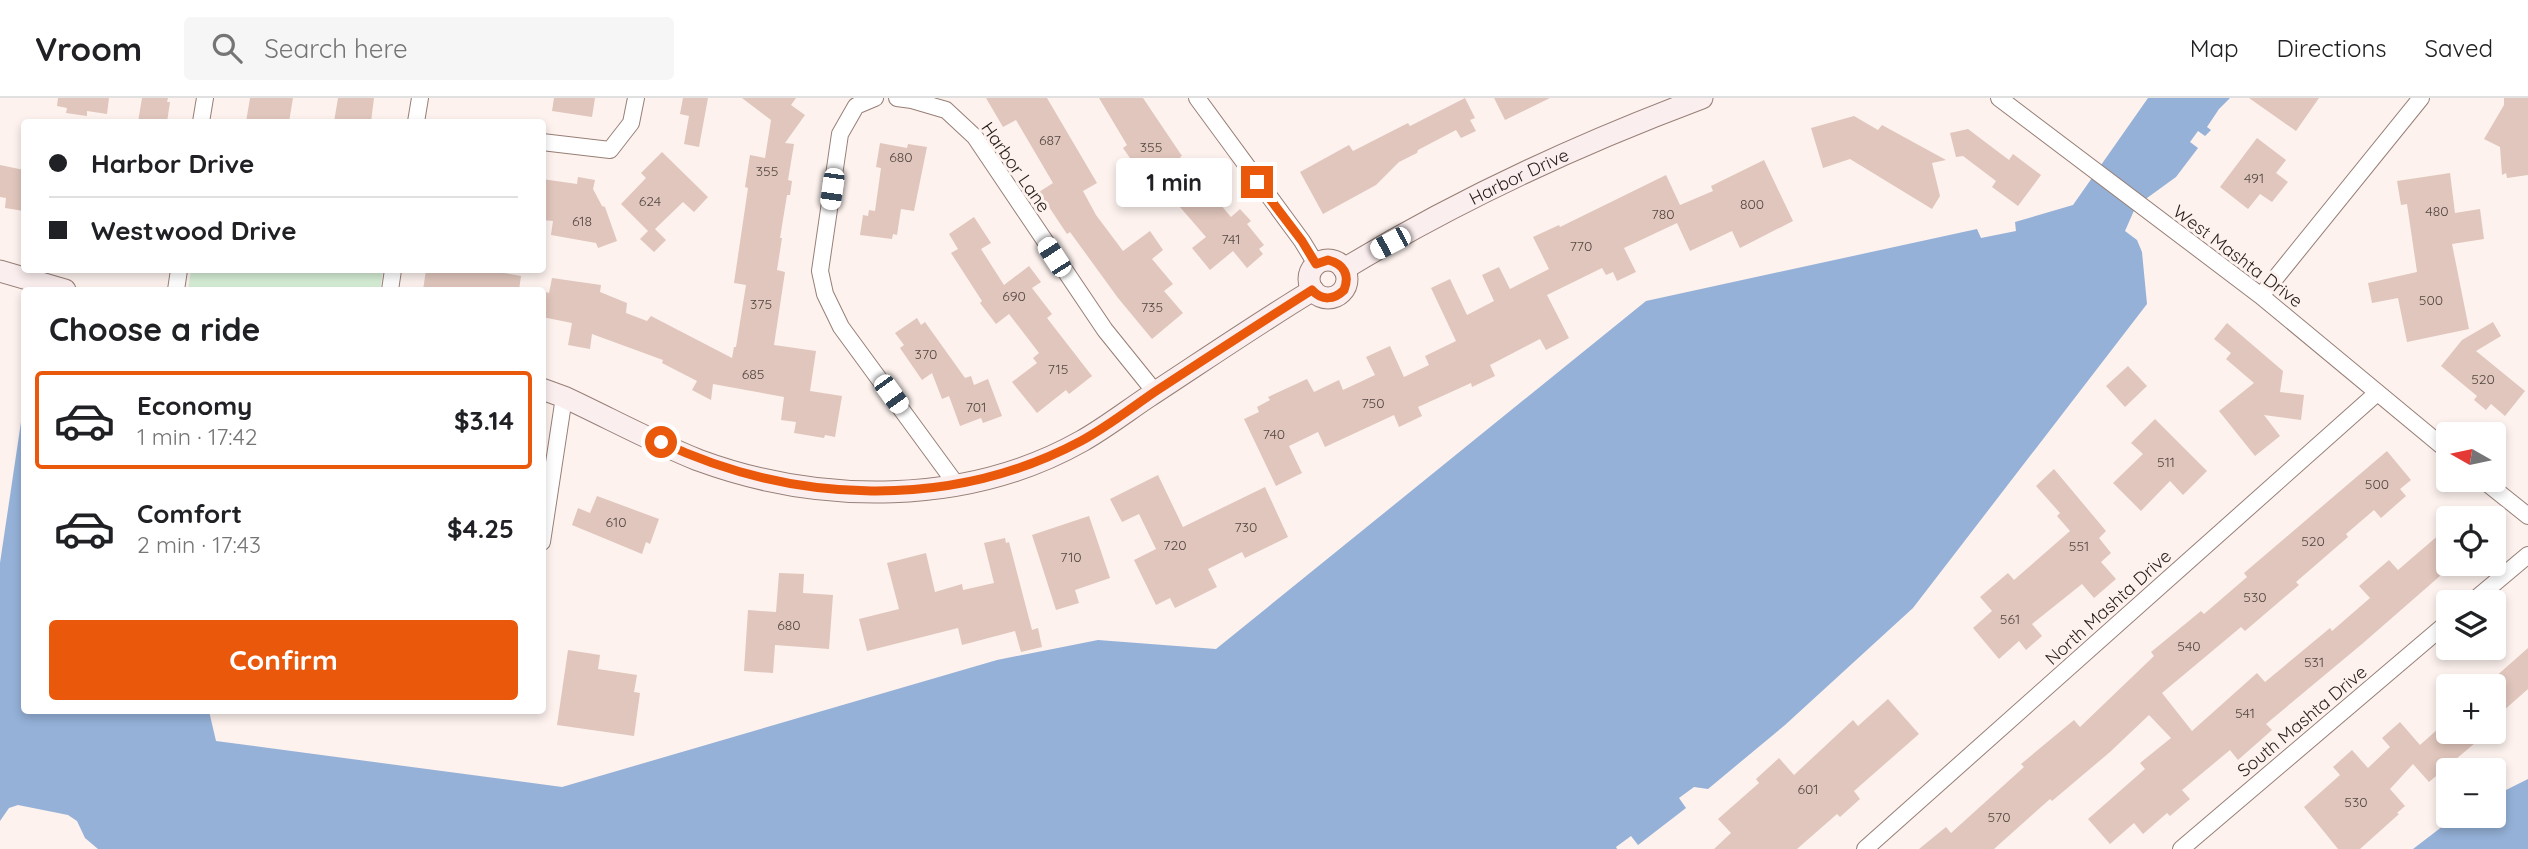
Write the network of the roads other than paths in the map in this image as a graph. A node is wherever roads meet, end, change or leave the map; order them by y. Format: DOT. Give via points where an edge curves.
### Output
graph roads {
  1 [pos="205,98"];
  2 [pos="420,98"];
  3 [pos="636,98"];
  4 [pos="875,98"];
  5 [pos="897,98"];
  6 [pos="1197,98"];
  7 [pos="1702,98"];
  8 [pos="1999,98"];
  9 [pos="2421,98"];
  10 [pos="202,119"];
  11 [pos="416,119"];
  12 [pos="546,142"];
  13 [pos="1316,264"];
  14 [pos="1344,269"];
  15 [pos="0,271"];
  16 [pos="55,287"];
  17 [pos="1312,290"];
  18 [pos="2261,296"];
  19 [pos="546,390"];
  20 [pos="1156,392"];
  21 [pos="2377,393"];
  22 [pos="564,397"];
  23 [pos="2436,441"];
  24 [pos="956,484"];
  25 [pos="2498,492"];
  26 [pos="546,516"];
  27 [pos="2528,516"];
  28 [pos="2528,555"];
  29 [pos="2486,590"];
  30 [pos="2436,632"];
  31 [pos="1866,849"];
  32 [pos="2181,849"];
  1 -- 10 [label="street"];
  2 -- 11 [label="street"];
  3 -- 12 [label="street" via="631,122 610,150"];
  4 -- 24 [label="street" via="856,106 840,134 820,271 841,327"];
  5 -- 20 [label="street, Harbor Lane" via="946,110 975,137 1105,330"];
  6 -- 13 [label="street"];
  7 -- 14 [label="street, Harbor Drive" via="1551,161"];
  8 -- 18 [label="street, West Mashta Drive"];
  9 -- 18 [label="street"];
  13 -- 14 [label="street" via="1328,260"];
  13 -- 17 [label="street" via="1310,272"];
  14 -- 17 [label="street" via="1347,282 1339,295 1326,299"];
  15 -- 16 [label="street"];
  17 -- 20 [label="street"];
  18 -- 21 [label="street, West Mashta Drive"];
  19 -- 22 [label="street"];
  20 -- 24 [label="street" via="1082,440 1032,464"];
  21 -- 23 [label="street, West Mashta Drive"];
  21 -- 31 [label="street, North Mashta Drive"];
  22 -- 24 [label="street" via="697,459 739,473 851,491 897,492"];
  22 -- 26 [label="street"];
  25 -- 27 [label="street"];
  28 -- 29 [label="street"];
  30 -- 32 [label="street, South Mashta Drive"];
}
